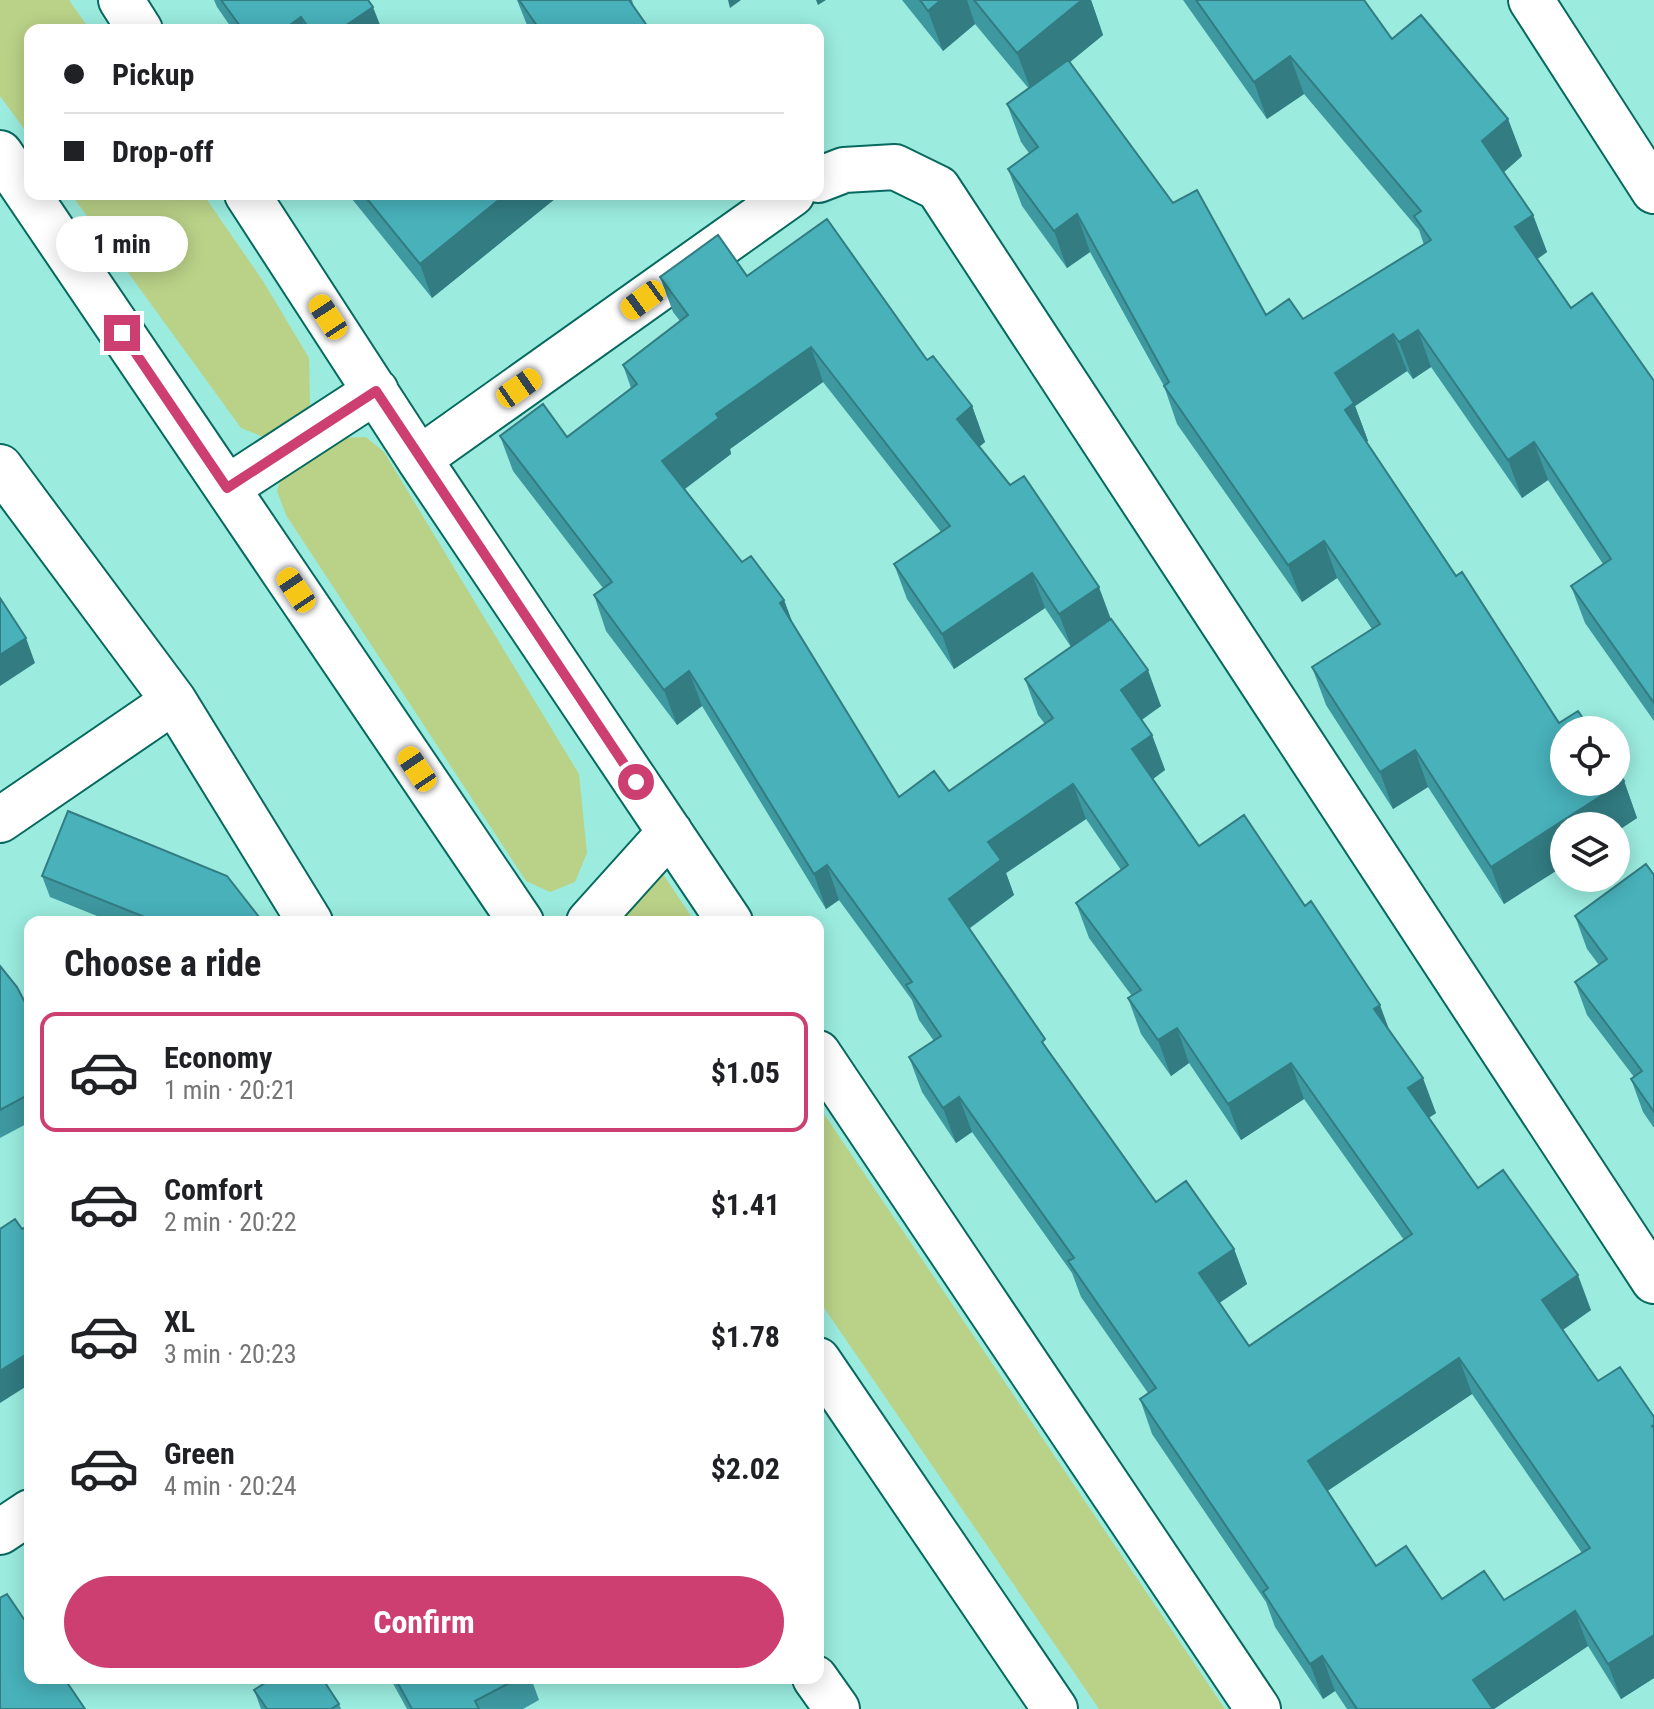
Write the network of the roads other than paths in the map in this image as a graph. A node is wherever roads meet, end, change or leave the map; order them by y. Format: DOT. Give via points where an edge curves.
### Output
graph roads {
  1 [pos="121,0"];
  2 [pos="1531,0"];
  3 [pos="136,24"];
  4 [pos="0,153"];
  5 [pos="824,178"];
  6 [pos="24,188"];
  7 [pos="1654,191"];
  8 [pos="32,200"];
  9 [pos="251,200"];
  10 [pos="784,200"];
  11 [pos="376,391"];
  12 [pos="419,459"];
  13 [pos="0,467"];
  14 [pos="227,488"];
  15 [pos="174,701"];
  16 [pos="0,820"];
  17 [pos="670,832"];
  18 [pos="306,916"];
  19 [pos="517,916"];
  20 [pos="594,916"];
  21 [pos="726,916"];
  22 [pos="824,1062"];
  23 [pos="1654,1281"];
  24 [pos="824,1369"];
  25 [pos="24,1516"];
  26 [pos="0,1532"];
  27 [pos="1055,1709"];
  28 [pos="1258,1709"];
  1 -- 3 [label="street"];
  2 -- 7 [label="street"];
  4 -- 6 [label="street"];
  5 -- 23 [label="street" via="844,170 895,167 938,188"];
  8 -- 14 [label="street"];
  9 -- 11 [label="street"];
  10 -- 12 [label="street"];
  11 -- 12 [label="street"];
  11 -- 14 [label="street"];
  12 -- 17 [label="street"];
  13 -- 15 [label="street"];
  14 -- 19 [label="street"];
  15 -- 16 [label="street"];
  15 -- 18 [label="street"];
  17 -- 20 [label="street"];
  17 -- 21 [label="street"];
  22 -- 28 [label="street"];
  24 -- 27 [label="street"];
  25 -- 26 [label="street"];
}
